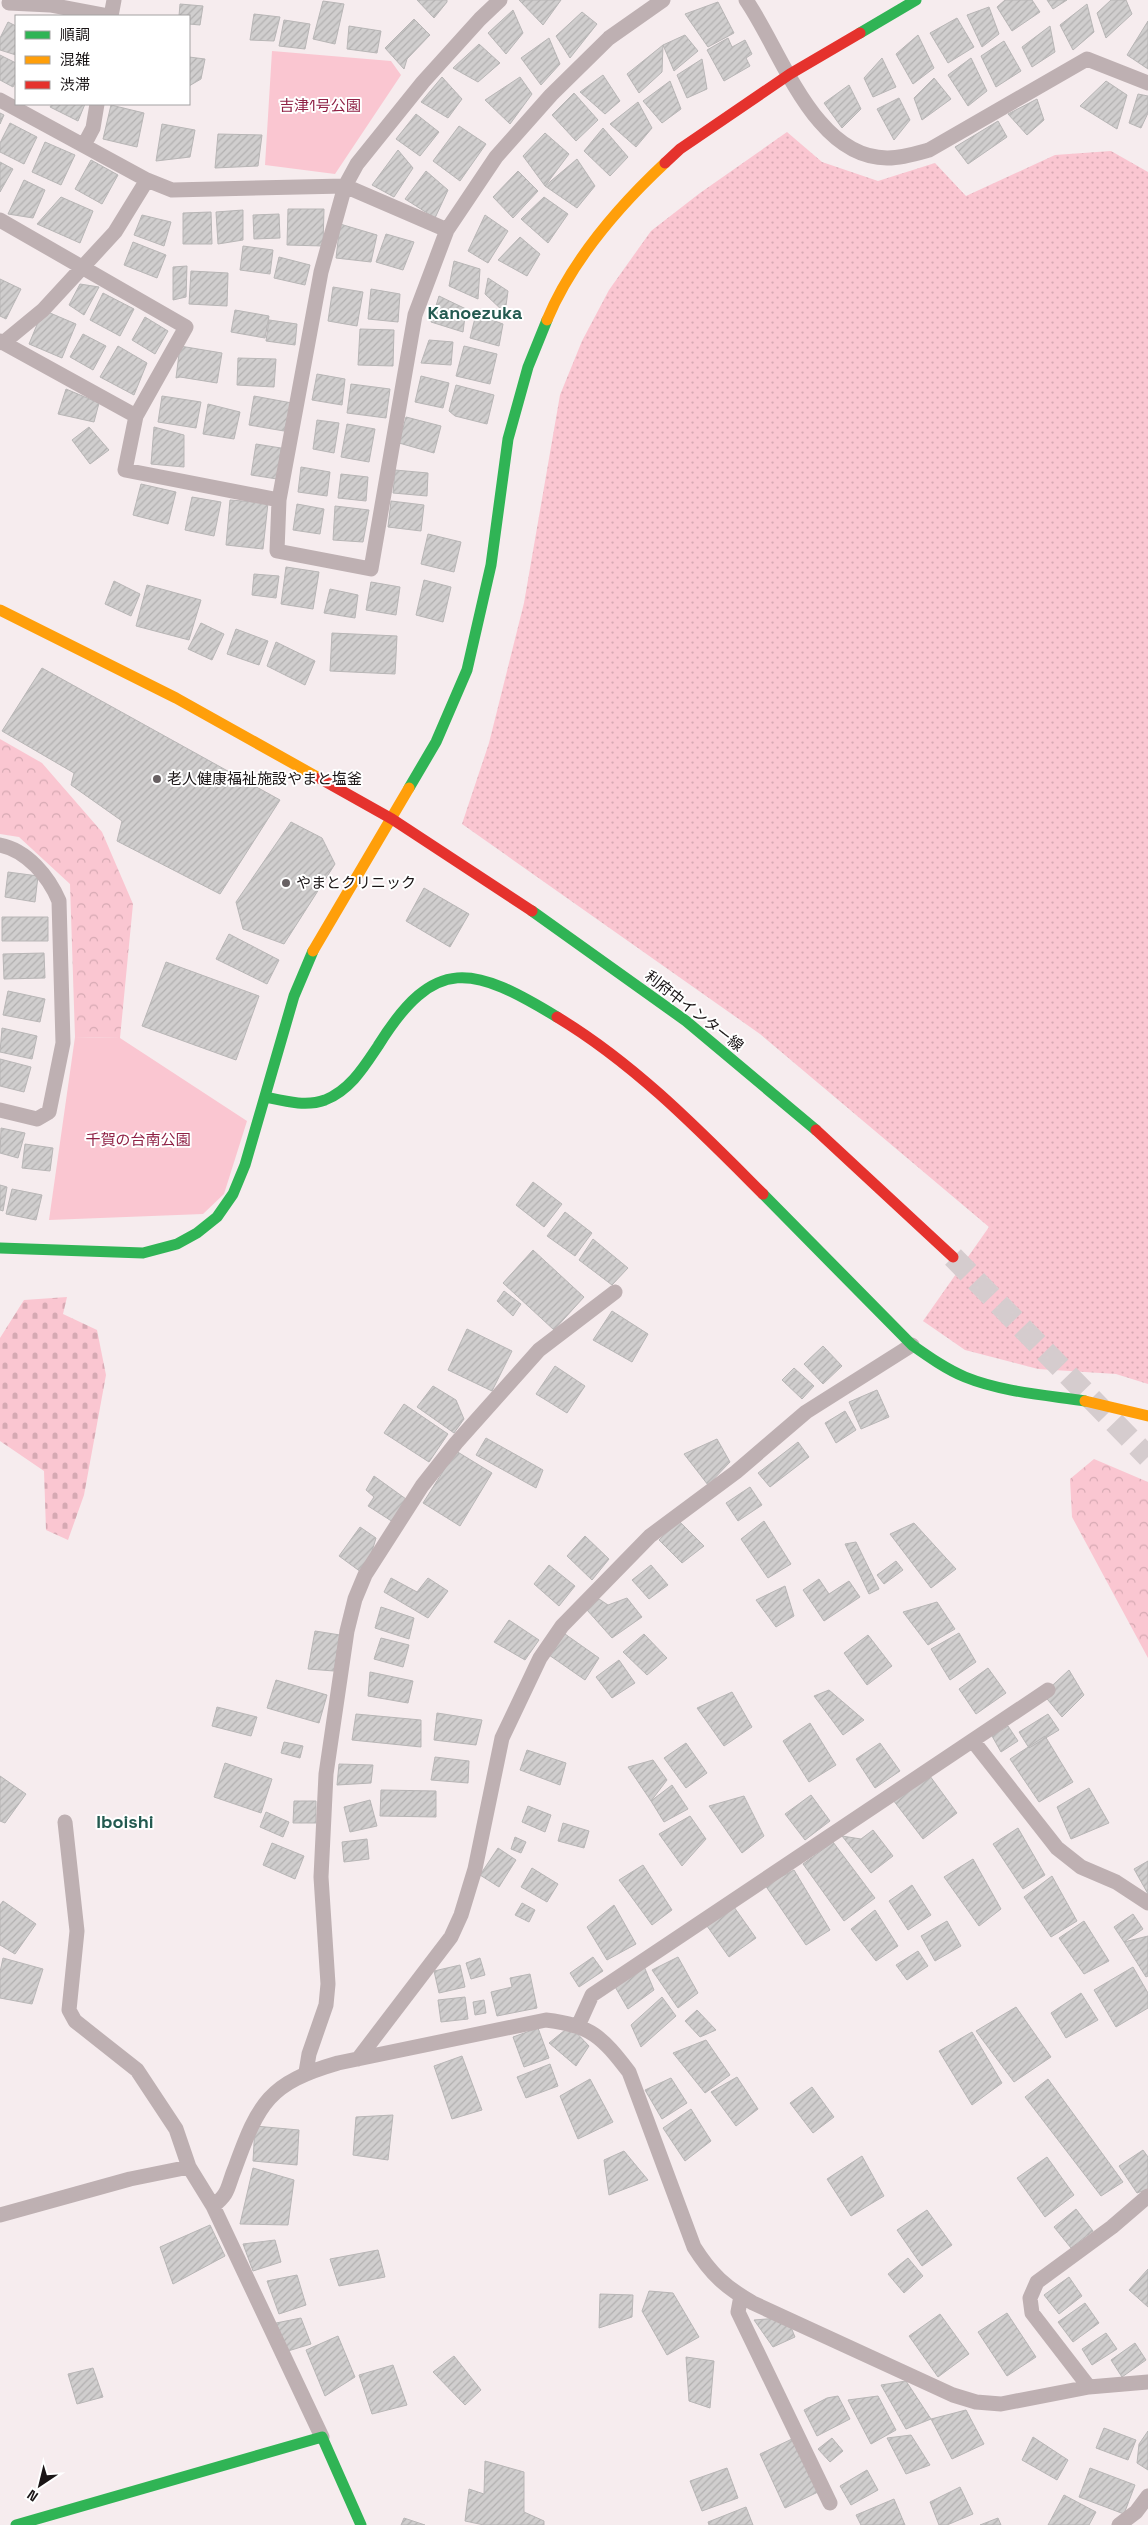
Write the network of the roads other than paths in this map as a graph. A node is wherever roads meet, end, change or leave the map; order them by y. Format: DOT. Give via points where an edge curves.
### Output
graph roads {
  1 [pos="114,0"];
  2 [pos="500,0"];
  3 [pos="663,0"];
  4 [pos="746,0"];
  5 [pos="916,0"];
  6 [pos="50,2"];
  7 [pos="9,3"];
  8 [pos="106,15"];
  9 [pos="110,15"];
  10 [pos="790,74"];
  11 [pos="1148,83"];
  12 [pos="0,100"];
  13 [pos="97,105"];
  14 [pos="84,145"];
  15 [pos="148,180"];
  16 [pos="345,186"];
  17 [pos="0,220"];
  18 [pos="447,230"];
  19 [pos="83,266"];
  20 [pos="2,342"];
  21 [pos="136,416"];
  22 [pos="279,500"];
  23 [pos="0,610"];
  24 [pos="392,819"];
  25 [pos="0,845"];
  26 [pos="265,1097"];
  27 [pos="0,1110"];
  28 [pos="0,1248"];
  29 [pos="954,1257"];
  30 [pos="615,1292"];
  31 [pos="912,1345"];
  32 [pos="1148,1416"];
  33 [pos="1048,1690"];
  34 [pos="973,1741"];
  35 [pos="65,1822"];
  36 [pos="1148,1903"];
  37 [pos="578,2026"];
  38 [pos="358,2059"];
  39 [pos="306,2072"];
  40 [pos="189,2167"];
  41 [pos="1148,2196"];
  42 [pos="213,2206"];
  43 [pos="0,2215"];
  44 [pos="741,2296"];
  45 [pos="1148,2382"];
  46 [pos="1089,2387"];
  47 [pos="322,2437"];
  48 [pos="1148,2496"];
  49 [pos="830,2503"];
  50 [pos="16,2525"];
  51 [pos="361,2525"];
  52 [pos="1120,2525"];
  1 -- 9 [label="street"];
  2 -- 16 [label="street" via="423,82 357,164"];
  3 -- 18 [label="street" via="609,38 551,95 496,157"];
  4 -- 10 [label="street"];
  5 -- 10 [label="street"];
  6 -- 7 [label="street"];
  6 -- 8 [label="street"];
  10 -- 11 [label="street" via="816,118 830,133 862,154 886,158 929,150 1087,59"];
  10 -- 24 [label="street" via="680,149 641,185 581,257 555,301 528,367 508,439 491,565 467,670 436,742"];
  12 -- 14 [label="street"];
  13 -- 14 [label="street" via="93,128"];
  14 -- 15 [label="street"];
  15 -- 16 [label="street" via="172,190"];
  15 -- 19 [label="street" via="115,232"];
  16 -- 18 [label="street"];
  16 -- 22 [label="street" via="321,272"];
  17 -- 19 [label="street"];
  18 -- 22 [label="street" via="415,315 371,569 277,552"];
  19 -- 20 [label="street" via="43,310"];
  19 -- 21 [label="street" via="186,327"];
  20 -- 21 [label="street"];
  21 -- 22 [label="street" via="125,470"];
  23 -- 24 [label="street, 利府中インター線" via="176,698"];
  24 -- 26 [label="street" via="322,933 306,966"];
  24 -- 29 [label="street, 利府中インター線" via="508,894 686,1021 822,1135"];
  25 -- 27 [label="street" via="26,858 51,883 59,901 63,1043 50,1112 37,1119"];
  26 -- 28 [label="street" via="233,1194 217,1217 197,1233 177,1244 143,1253"];
  26 -- 31 [label="street" via="309,1103 332,1096 348,1087 363,1071 391,1025 421,992 439,981 458,978 486,981 520,995 568,1023 645,1080 786,1215"];
  30 -- 39 [label="street" via="539,1350 456,1443 422,1486 370,1567 355,1599 347,1631 326,1774 321,1877 328,1984 326,2005"];
  31 -- 32 [label="street" via="957,1373 982,1383 1120,1407"];
  31 -- 38 [label="street" via="806,1412 736,1472 650,1536 562,1626 540,1658 502,1738 475,1869 461,1915 450,1937"];
  33 -- 34 [label="street"];
  34 -- 36 [label="street" via="1057,1848 1081,1866 1116,1882"];
  34 -- 37 [label="street" via="592,1995"];
  35 -- 40 [label="street" via="77,1931 69,2010 75,2021 141,2075 176,2129"];
  37 -- 38 [label="street" via="546,2020"];
  37 -- 44 [label="street" via="595,2034 629,2072 694,2247 709,2270 729,2290"];
  38 -- 39 [label="street"];
  39 -- 42 [label="street" via="266,2100 250,2124 225,2197"];
  40 -- 42 [label="street"];
  40 -- 43 [label="street" via="130,2179"];
  41 -- 46 [label="street" via="1038,2282 1030,2298 1032,2313"];
  42 -- 47 [label="street"];
  44 -- 46 [label="street" via="953,2395 976,2402 1001,2404"];
  44 -- 49 [label="street" via="738,2312"];
  45 -- 46 [label="street"];
  47 -- 50 [label="street"];
  47 -- 51 [label="street"];
  48 -- 52 [label="street"];
}
